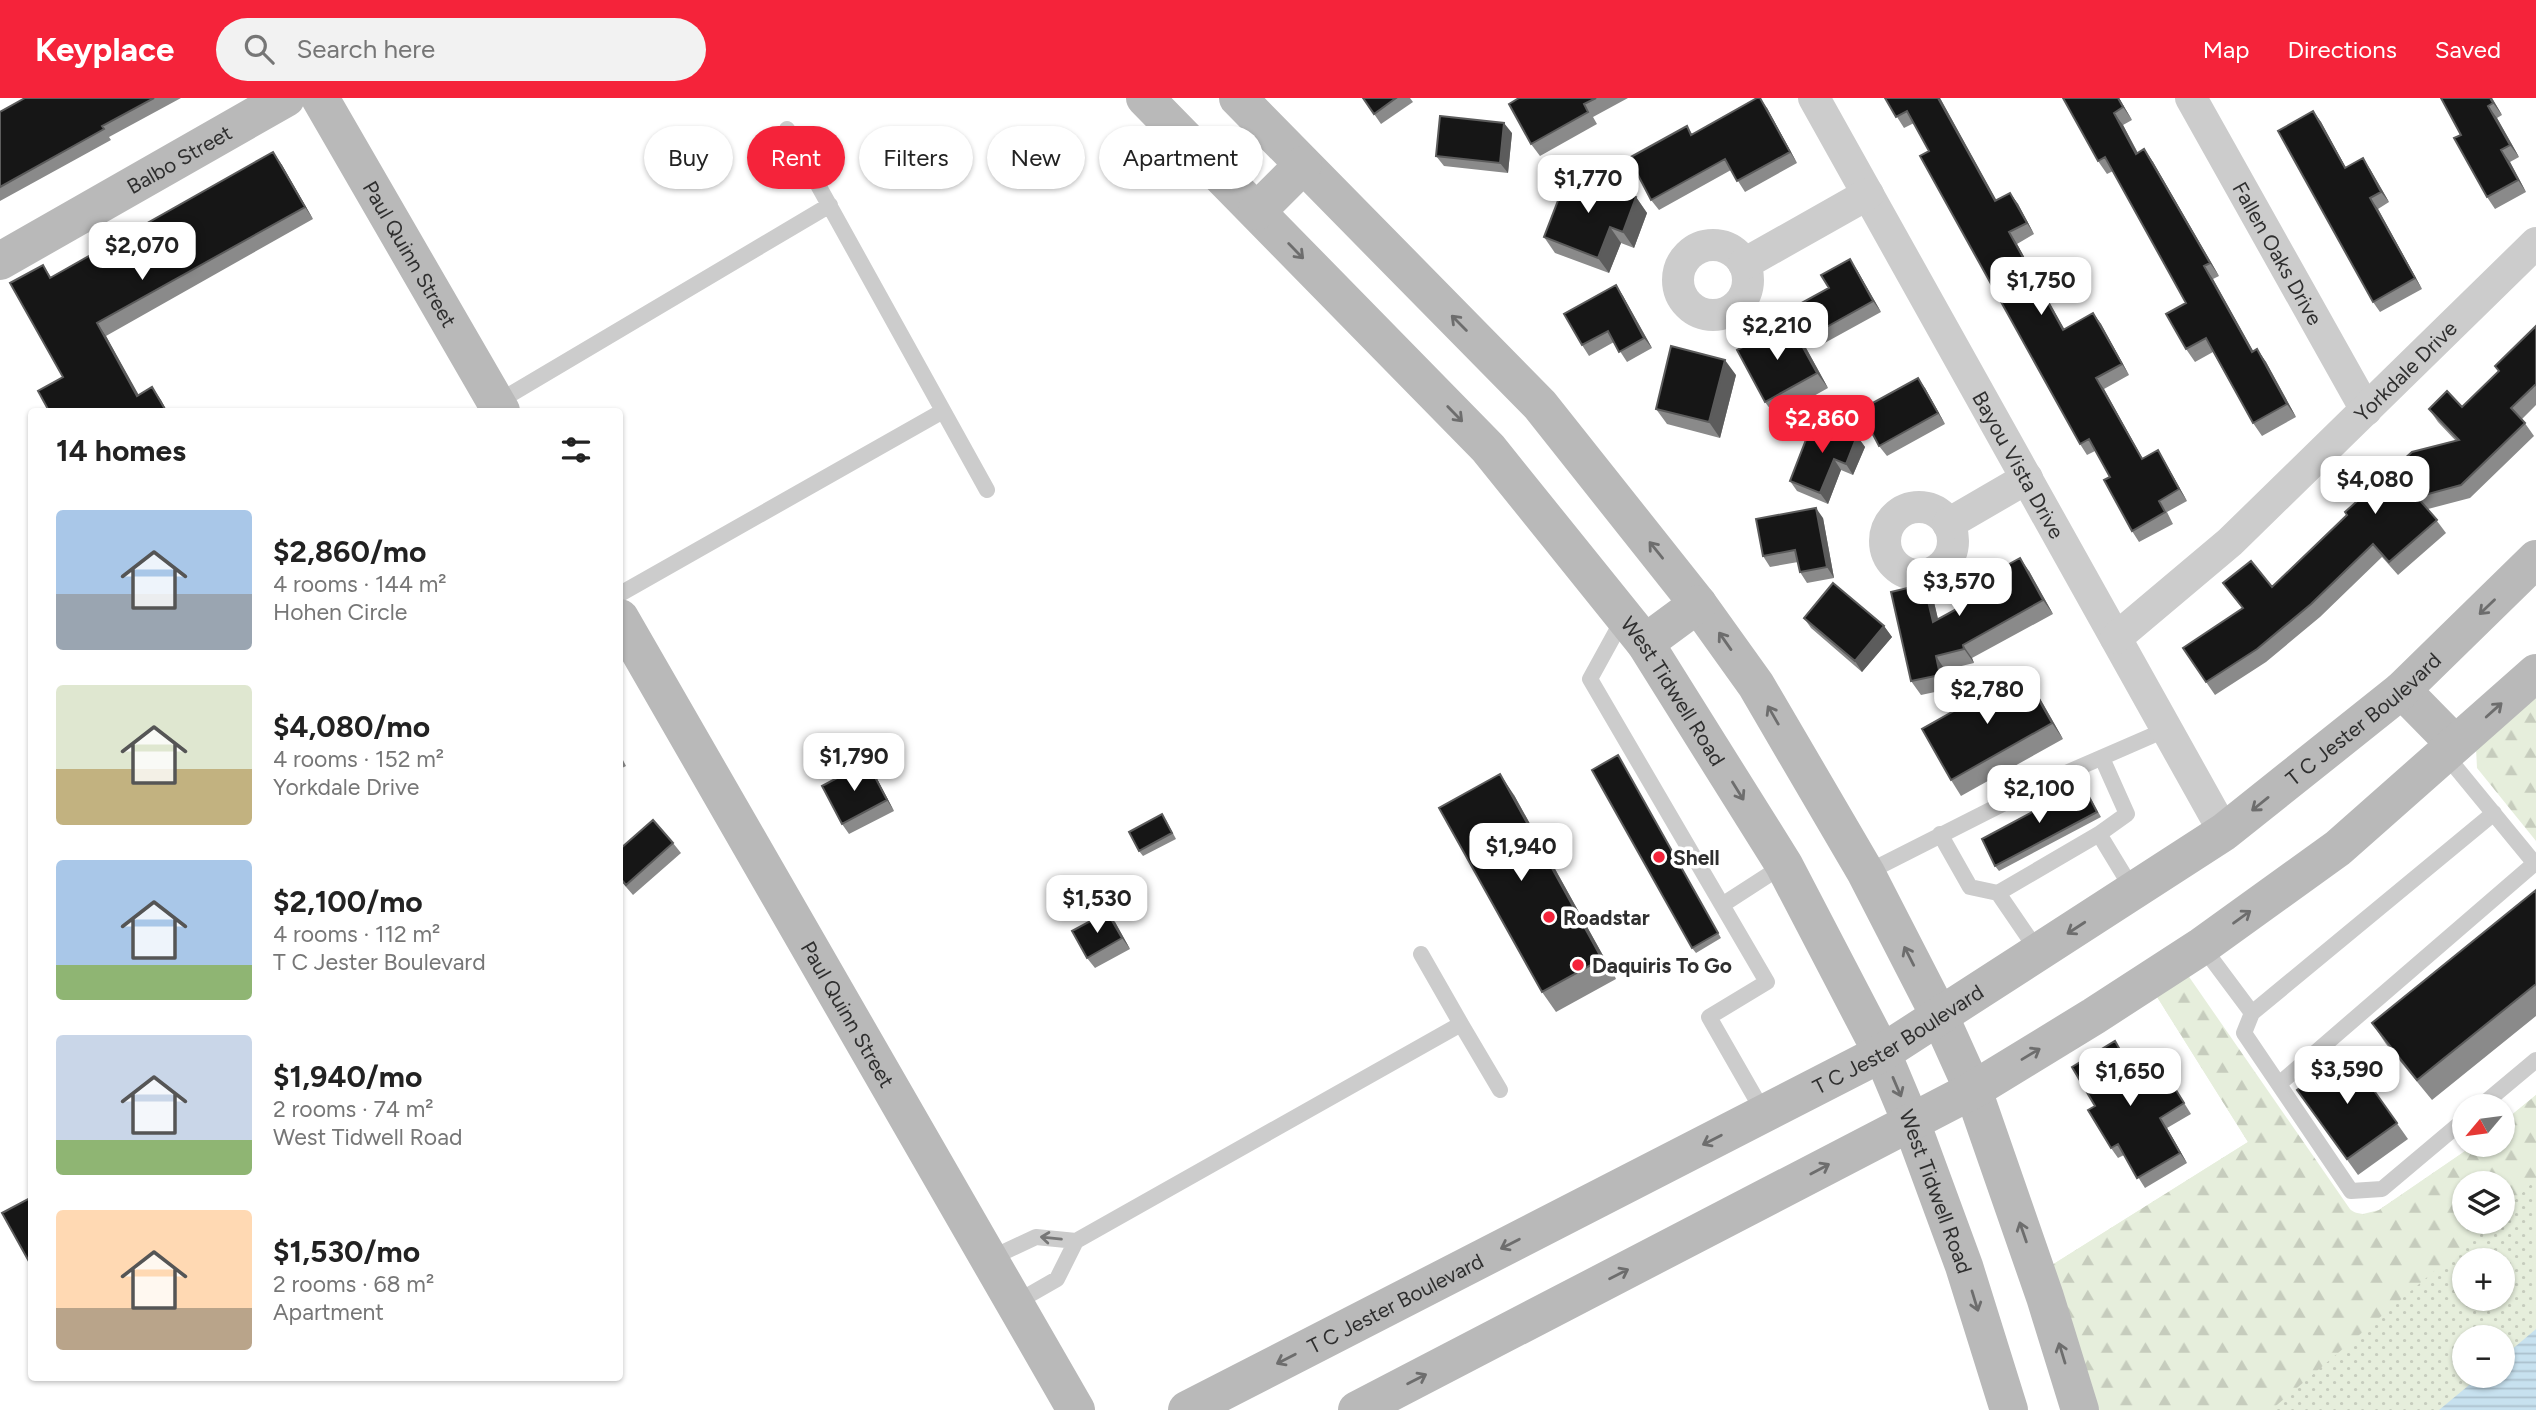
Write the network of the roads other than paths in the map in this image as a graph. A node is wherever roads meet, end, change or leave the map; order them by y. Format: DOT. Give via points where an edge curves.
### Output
graph roads {
  1 [pos="286,98"];
  2 [pos="320,98"];
  3 [pos="1145,98"];
  4 [pos="1238,98"];
  5 [pos="1814,98"];
  6 [pos="2191,98"];
  7 [pos="1303,165"];
  8 [pos="821,189"];
  9 [pos="1868,194"];
  10 [pos="830,205"];
  11 [pos="1257,211"];
  12 [pos="2536,243"];
  13 [pos="0,261"];
  14 [pos="1744,264"];
  15 [pos="498,407"];
  16 [pos="2366,410"];
  17 [pos="943,411"];
  18 [pos="2027,478"];
  19 [pos="987,490"];
  20 [pos="1948,524"];
  21 [pos="2536,559"];
  22 [pos="623,592"];
  23 [pos="1698,604"];
  24 [pos="623,623"];
  25 [pos="1634,630"];
  26 [pos="2116,638"];
  27 [pos="2536,673"];
  28 [pos="2402,690"];
  29 [pos="2165,730"];
  30 [pos="2450,749"];
  31 [pos="2102,758"];
  32 [pos="2494,813"];
  33 [pos="2224,832"];
  34 [pos="1940,834"];
  35 [pos="2099,834"];
  36 [pos="2535,864"];
  37 [pos="1784,865"];
  38 [pos="1866,873"];
  39 [pos="2133,890"];
  40 [pos="1998,893"];
  41 [pos="1722,905"];
  42 [pos="2202,946"];
  43 [pos="2039,953"];
  44 [pos="1421,954"];
  45 [pos="2252,1013"];
  46 [pos="1940,1017"];
  47 [pos="1461,1024"];
  48 [pos="1882,1053"];
  49 [pos="2536,1060"];
  50 [pos="2279,1084"];
  51 [pos="1500,1090"];
  52 [pos="1973,1090"];
  53 [pos="2495,1094"];
  54 [pos="1764,1113"];
  55 [pos="1911,1122"];
  56 [pos="2452,1130"];
  57 [pos="1076,1241"];
  58 [pos="989,1259"];
  59 [pos="1015,1303"];
  60 [pos="1076,1410"];
  61 [pos="1187,1410"];
  62 [pos="1357,1410"];
  63 [pos="2009,1410"];
  64 [pos="2080,1410"];
  1 -- 13 [label="main road, Balbo Street"];
  2 -- 15 [label="main road, Paul Quinn Street"];
  3 -- 11 [label="main road, West Tidwell Road"];
  4 -- 7 [label="main road"];
  5 -- 9 [label="street, Bayou Vista Drive"];
  6 -- 16 [label="street, Fallen Oaks Drive"];
  7 -- 11 [label="main road"];
  23 -- 7 [label="main road, one-way" via="1539,405"];
  8 -- 10 [label="lane"];
  9 -- 14 [label="street"];
  9 -- 18 [label="street, Bayou Vista Drive"];
  10 -- 15 [label="lane"];
  10 -- 17 [label="lane"];
  11 -- 25 [label="main road, West Tidwell Road, one-way" via="1488,448"];
  12 -- 16 [label="street, Yorkdale Drive"];
  16 -- 26 [label="street, Yorkdale Drive" via="2230,542"];
  17 -- 19 [label="lane"];
  17 -- 22 [label="lane"];
  18 -- 20 [label="street"];
  18 -- 26 [label="street, Bayou Vista Drive"];
  21 -- 28 [label="main road, T C Jester Boulevard, one-way"];
  23 -- 25 [label="main road"];
  38 -- 23 [label="main road, one-way" via="1756,685"];
  24 -- 58 [label="main road, Paul Quinn Street"];
  25 -- 37 [label="main road, West Tidwell Road, one-way"];
  25 -- 41 [label="lane" via="1590,680"];
  26 -- 29 [label="street, Bayou Vista Drive"];
  30 -- 27 [label="main road, one-way"];
  28 -- 30 [label="main road"];
  28 -- 33 [label="main road, T C Jester Boulevard, one-way"];
  29 -- 31 [label="lane"];
  29 -- 33 [label="street, Bayou Vista Drive"];
  30 -- 32 [label="lane"];
  42 -- 30 [label="main road, one-way" via="2338,848"];
  31 -- 34 [label="lane"];
  31 -- 35 [label="lane" via="2127,814"];
  32 -- 36 [label="lane"];
  32 -- 45 [label="lane"];
  33 -- 39 [label="main road, T C Jester Boulevard"];
  34 -- 38 [label="lane"];
  34 -- 40 [label="lane" via="1970,887"];
  35 -- 39 [label="lane"];
  35 -- 40 [label="lane"];
  36 -- 50 [label="lane"];
  37 -- 41 [label="lane"];
  37 -- 48 [label="main road, West Tidwell Road"];
  46 -- 38 [label="main road, one-way"];
  39 -- 43 [label="main road, T C Jester Boulevard, one-way"];
  40 -- 43 [label="lane"];
  41 -- 54 [label="lane" via="1767,982 1709,1017"];
  42 -- 45 [label="lane"];
  52 -- 42 [label="main road, one-way"];
  43 -- 46 [label="main road, T C Jester Boulevard"];
  44 -- 47 [label="lane"];
  45 -- 50 [label="lane" via="2244,1033"];
  46 -- 48 [label="main road, T C Jester Boulevard"];
  46 -- 52 [label="main road"];
  47 -- 51 [label="lane"];
  47 -- 57 [label="lane"];
  48 -- 54 [label="main road, T C Jester Boulevard"];
  48 -- 55 [label="main road, West Tidwell Road, one-way"];
  49 -- 53 [label="lane"];
  50 -- 56 [label="lane" via="2351,1191 2382,1189"];
  52 -- 55 [label="main road"];
  64 -- 52 [label="main road, one-way"];
  54 -- 61 [label="main road, T C Jester Boulevard, one-way"];
  62 -- 55 [label="main road, one-way"];
  55 -- 63 [label="main road, West Tidwell Road, one-way" via="1964,1266"];
  57 -- 58 [label="lane, one-way" via="1036,1237"];
  57 -- 59 [label="lane" via="1057,1279"];
  58 -- 59 [label="main road, Paul Quinn Street"];
  59 -- 60 [label="main road, Paul Quinn Street"];
}
